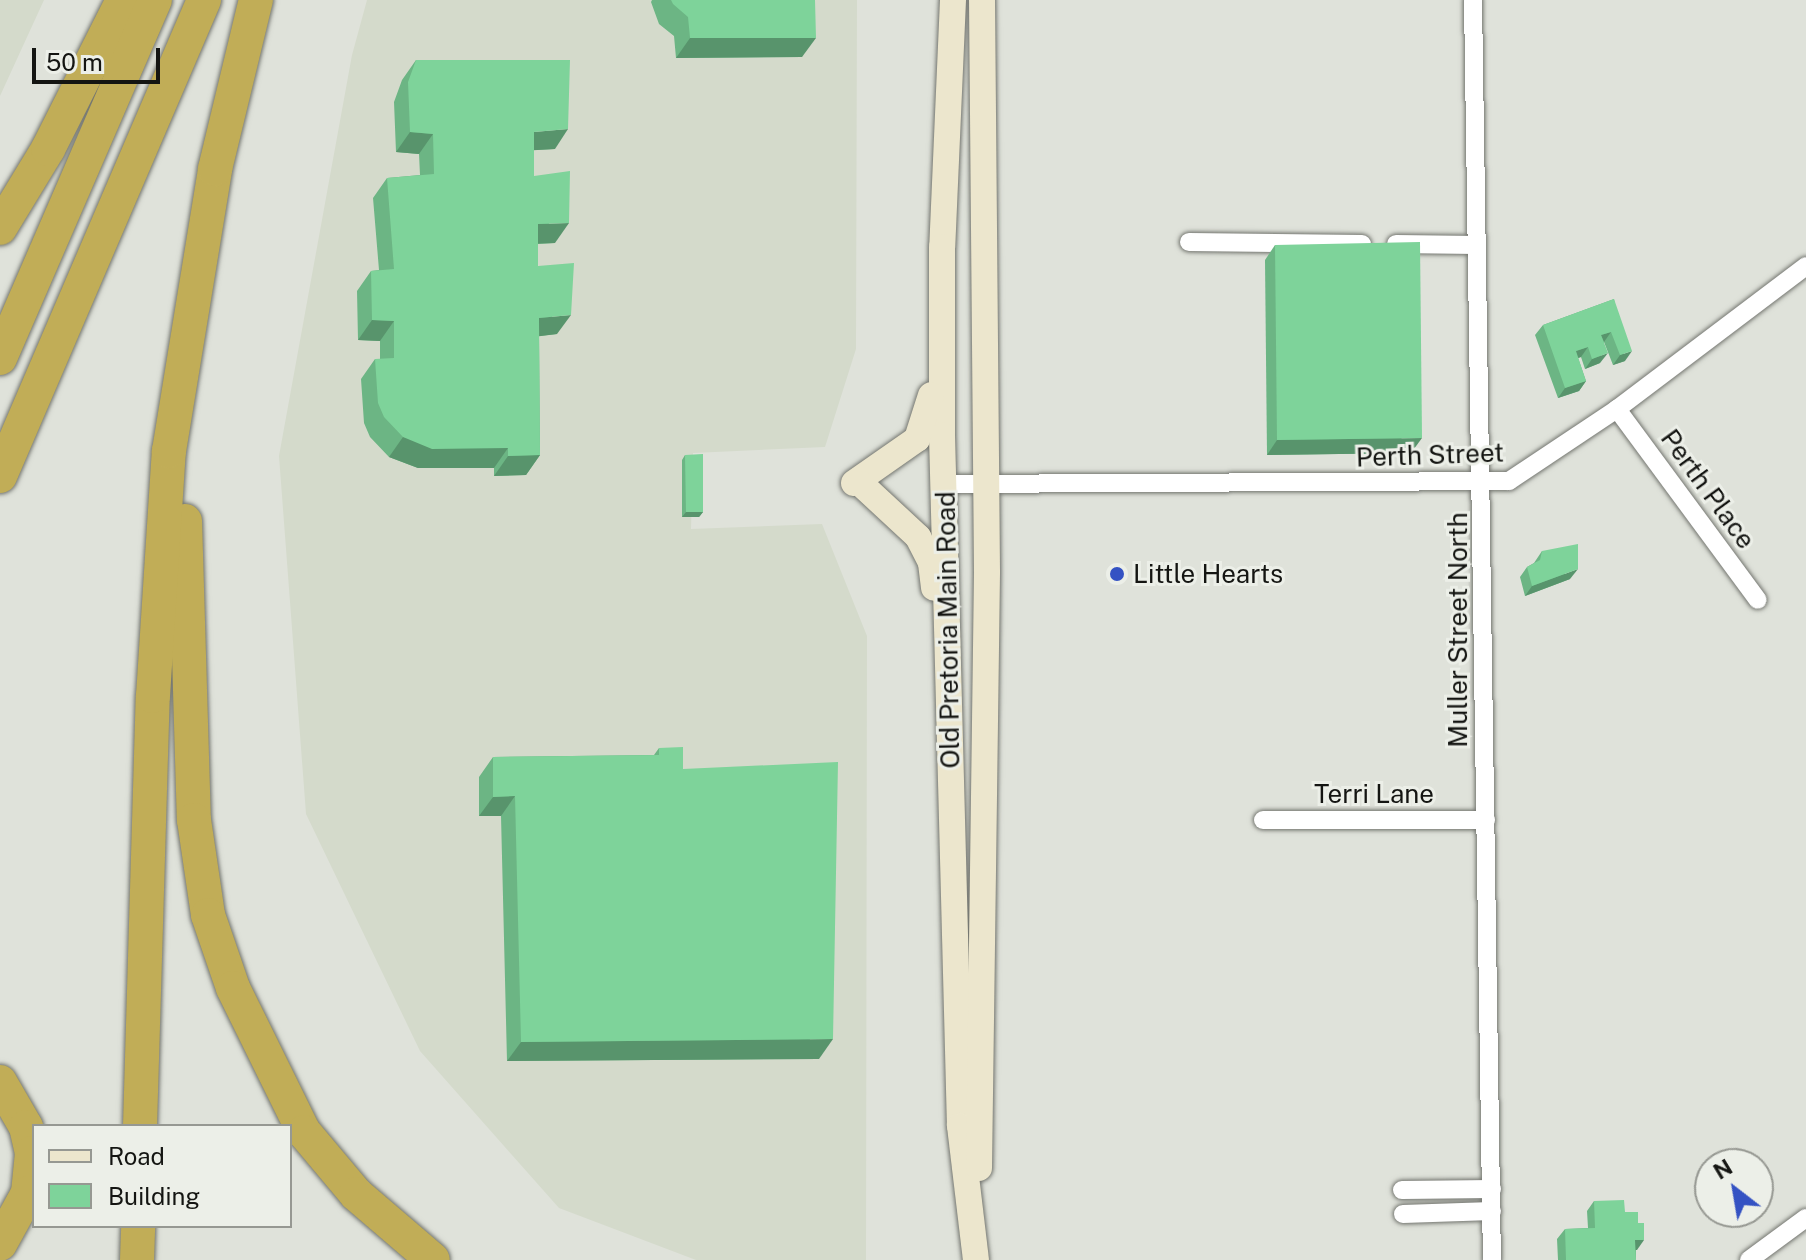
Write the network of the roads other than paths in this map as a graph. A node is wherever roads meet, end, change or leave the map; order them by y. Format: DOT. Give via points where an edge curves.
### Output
graph roads {
  1 [pos="123,0"];
  2 [pos="155,0"];
  3 [pos="204,0"];
  4 [pos="256,0"];
  5 [pos="953,0"];
  6 [pos="982,0"];
  7 [pos="1473,0"];
  8 [pos="0,228"];
  9 [pos="1189,242"];
  10 [pos="1477,245"];
  11 [pos="1806,266"];
  12 [pos="942,278"];
  13 [pos="184,353"];
  14 [pos="0,358"];
  15 [pos="1617,409"];
  16 [pos="0,476"];
  17 [pos="1483,482"];
  18 [pos="944,484"];
  19 [pos="986,484"];
  20 [pos="1758,600"];
  21 [pos="949,699"];
  22 [pos="1263,820"];
  23 [pos="1486,820"];
  24 [pos="0,1082"];
  25 [pos="140,1124"];
  26 [pos="1492,1189"];
  27 [pos="1402,1190"];
  28 [pos="1492,1211"];
  29 [pos="1403,1214"];
  30 [pos="1806,1218"];
  31 [pos="138,1228"];
  32 [pos="0,1244"];
  33 [pos="1756,1258"];
  34 [pos="137,1260"];
  35 [pos="433,1260"];
  36 [pos="977,1260"];
  37 [pos="1492,1260"];
  1 -- 8 [label="highway" via="48,149"];
  2 -- 14 [label="highway"];
  3 -- 16 [label="highway"];
  4 -- 13 [label="highway" via="215,169"];
  5 -- 12 [label="main road, Old Pretoria Main Road"];
  6 -- 19 [label="main road, Old Pretoria Main Road"];
  7 -- 10 [label="street, Muller Street North"];
  9 -- 10 [label="street"];
  10 -- 17 [label="street, Muller Street North"];
  11 -- 15 [label="street, Perth Street"];
  12 -- 18 [label="main road, Old Pretoria Main Road"];
  12 -- 21 [label="main road" via="925,424 899,455 858,484 918,537 931,563"];
  13 -- 25 [label="highway" via="169,451 153,696"];
  13 -- 35 [label="highway" via="187,693 194,820 208,915 260,1052 304,1132 356,1194"];
  15 -- 17 [label="street, Perth Street" via="1528,473"];
  15 -- 20 [label="street, Perth Place"];
  17 -- 19 [label="street, Perth Street"];
  17 -- 23 [label="street, Muller Street North"];
  18 -- 19 [label="street, Perth Street"];
  18 -- 21 [label="main road, Old Pretoria Main Road"];
  19 -- 36 [label="main road, Old Pretoria Main Road"];
  21 -- 36 [label="main road, Old Pretoria Main Road" via="960,1126"];
  22 -- 23 [label="street, Terri Lane"];
  23 -- 26 [label="street, Muller Street North"];
  24 -- 32 [label="highway" via="26,1127 32,1153 28,1193"];
  26 -- 27 [label="street"];
  26 -- 28 [label="street, Muller Street North"];
  28 -- 29 [label="street"];
  28 -- 37 [label="street, Muller Street North"];
  30 -- 33 [label="street"];
  31 -- 34 [label="highway"];
}
